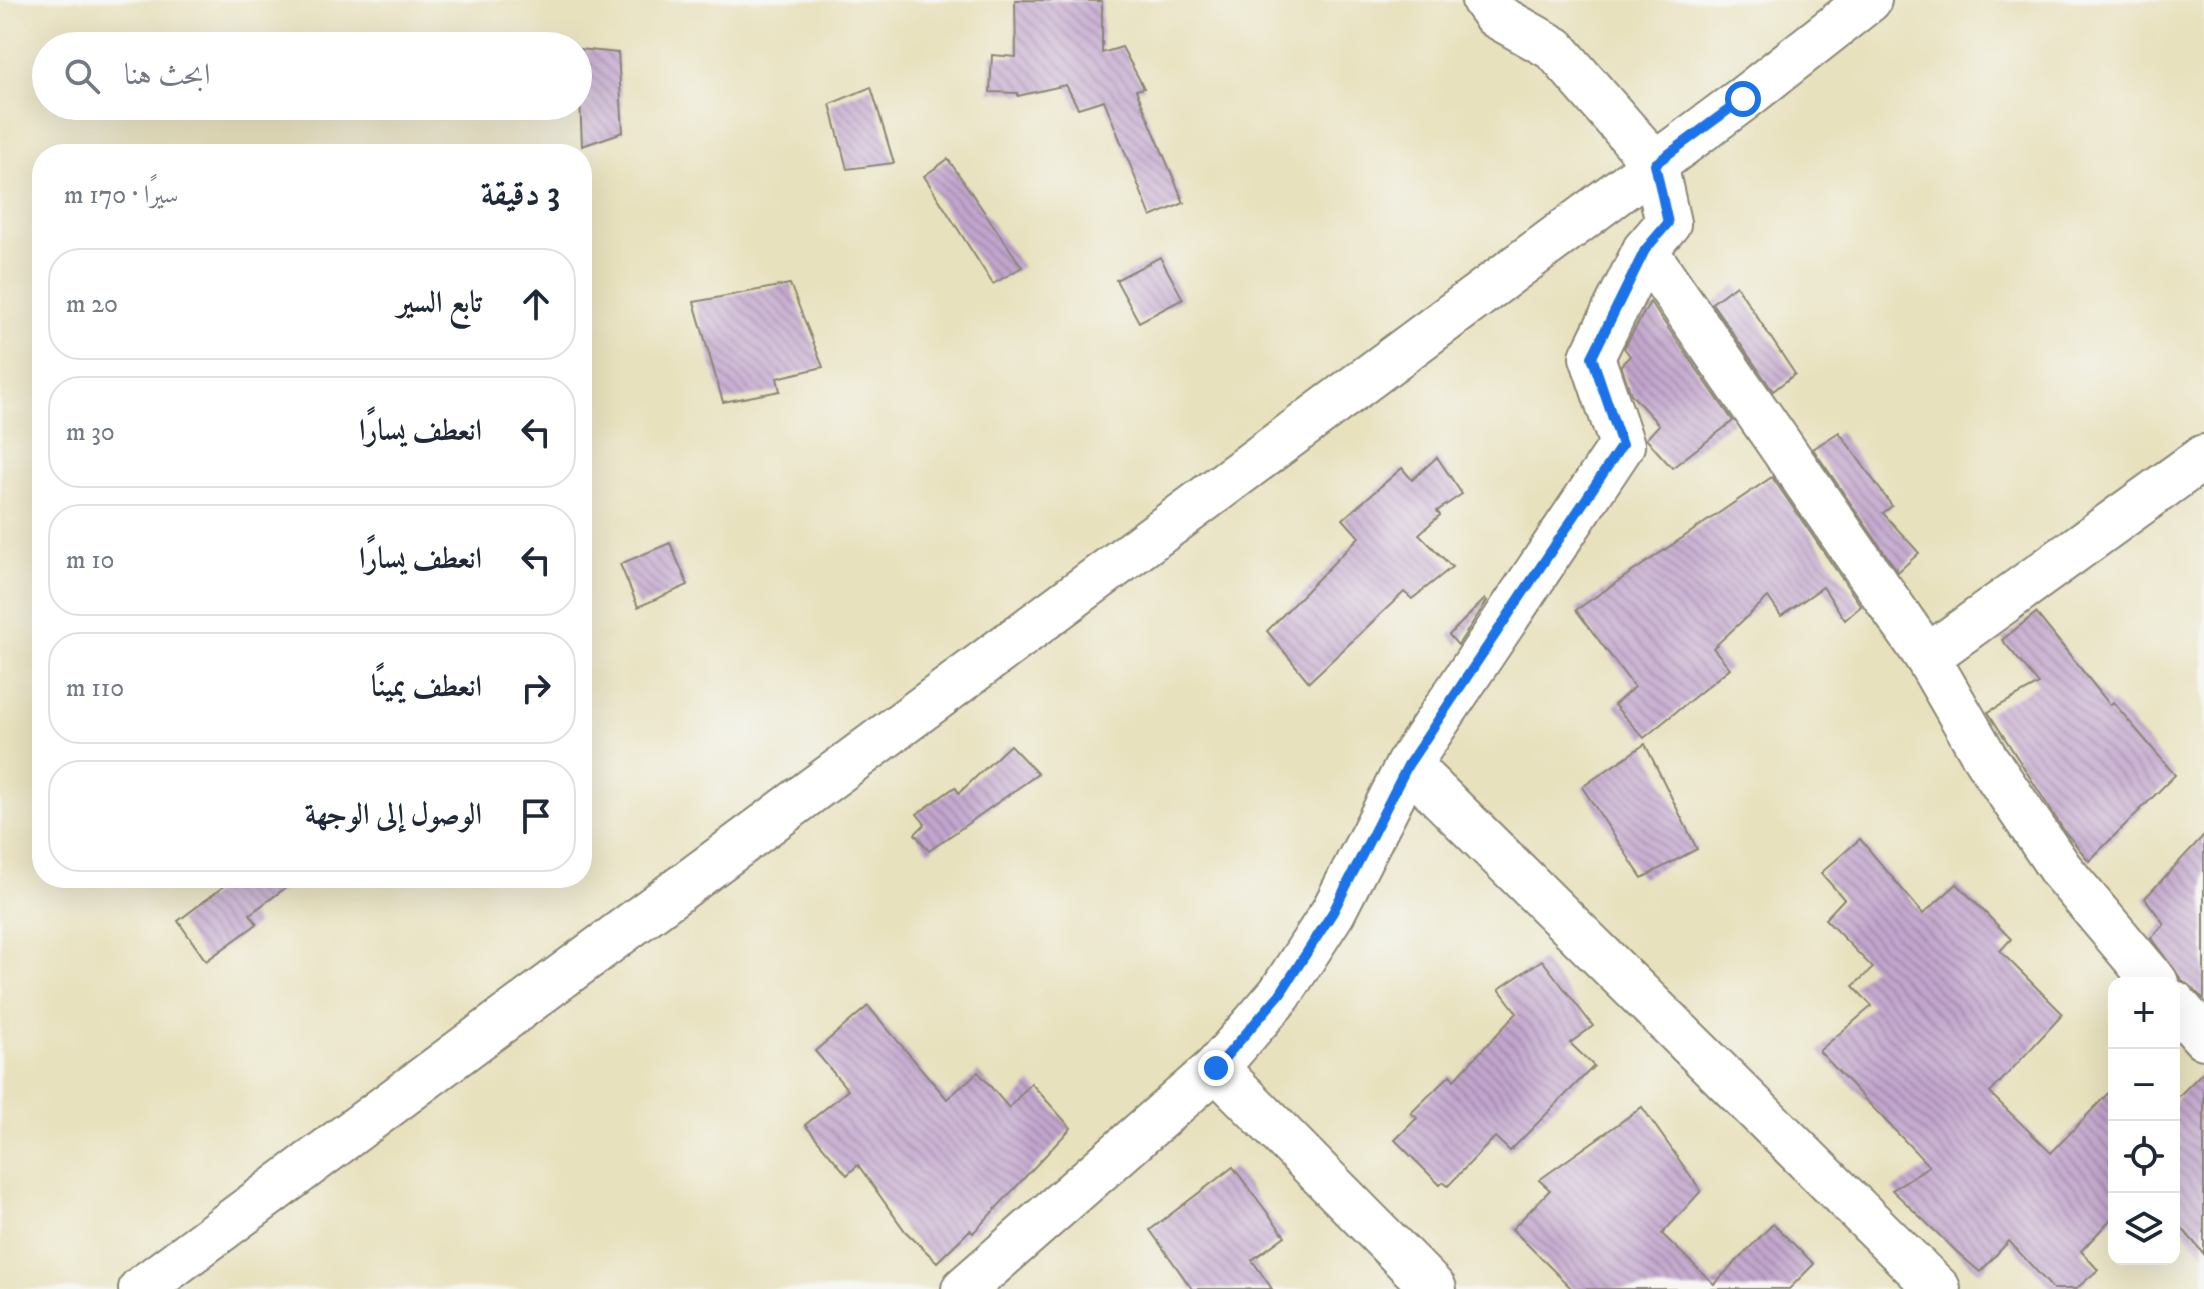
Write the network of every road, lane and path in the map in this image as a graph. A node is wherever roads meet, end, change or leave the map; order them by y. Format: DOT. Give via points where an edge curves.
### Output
graph roads {
  1 [pos="1484,0"];
  2 [pos="1869,0"];
  3 [pos="1655,164"];
  4 [pos="1645,250"];
  5 [pos="2204,457"];
  6 [pos="1927,657"];
  7 [pos="1408,765"];
  8 [pos="2151,977"];
  9 [pos="2180,1010"];
  10 [pos="2204,1037"];
  11 [pos="1216,1068"];
  12 [pos="141,1289"];
  13 [pos="964,1289"];
  14 [pos="1434,1289"];
  15 [pos="1938,1289"];
  1 -- 3 [label="street" via="1495,15 1555,49"];
  2 -- 3 [label="street"];
  3 -- 4 [label="street" via="1668,223"];
  3 -- 12 [label="street"];
  4 -- 6 [label="street"];
  4 -- 7 [label="street" via="1592,357 1622,445"];
  5 -- 6 [label="street"];
  6 -- 8 [label="street" via="1986,759 2061,870"];
  7 -- 11 [label="street" via="1333,912 1280,994"];
  7 -- 15 [label="street"];
  9 -- 10 [label="street"];
  11 -- 13 [label="street"];
  11 -- 14 [label="street"];
}
